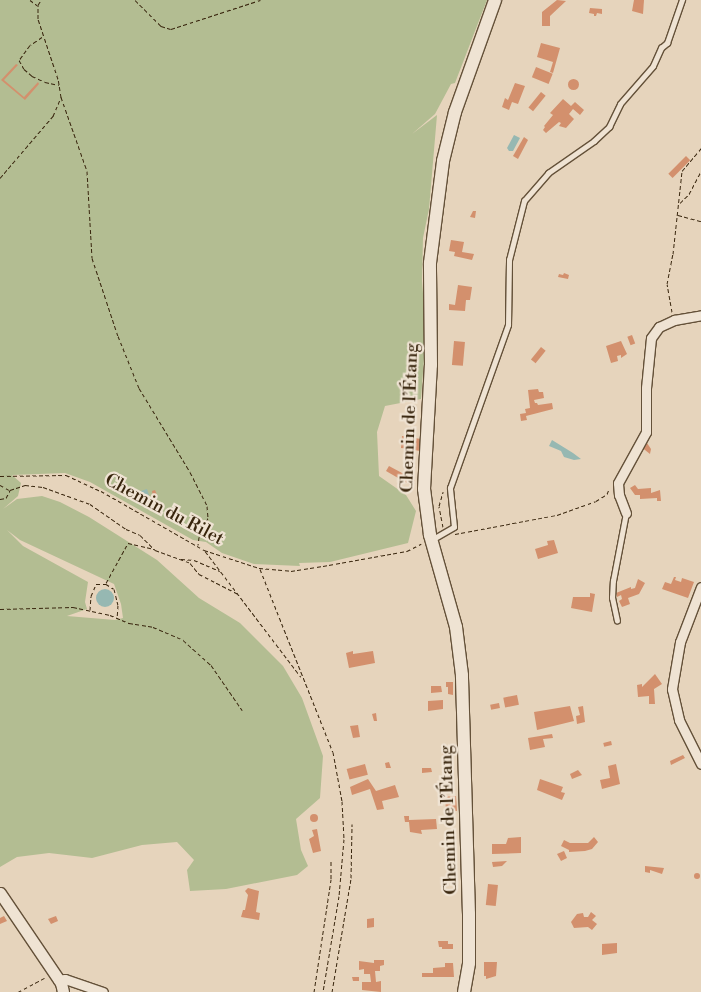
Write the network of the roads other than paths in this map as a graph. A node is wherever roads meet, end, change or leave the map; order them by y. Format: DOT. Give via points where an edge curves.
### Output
graph roads {
  1 [pos="495,0"];
  2 [pos="682,0"];
  3 [pos="701,315"];
  4 [pos="626,513"];
  5 [pos="432,541"];
  6 [pos="701,588"];
  7 [pos="617,621"];
  8 [pos="701,764"];
  9 [pos="0,893"];
  10 [pos="56,976"];
  11 [pos="63,992"];
  12 [pos="103,992"];
  13 [pos="464,992"];
  1 -- 5 [label="main road, Chemin de l’Étang" via="455,112 435,212 430,263 431,364 424,473 426,512"];
  2 -- 5 [label="lane" via="667,44 661,48 653,66 620,104 609,127 548,173 524,201 510,260 508,325 450,488 454,527"];
  3 -- 4 [label="street" via="674,320 659,327 651,338 646,432 618,483"];
  4 -- 7 [label="lane" via="613,581 612,598"];
  5 -- 13 [label="main road, Chemin de l’Étang" via="456,627 462,674 470,914 469,963"];
  6 -- 8 [label="street" via="680,642 672,689 679,720"];
  9 -- 10 [label="street"];
  10 -- 11 [label="street"];
  10 -- 12 [label="street"];
}
